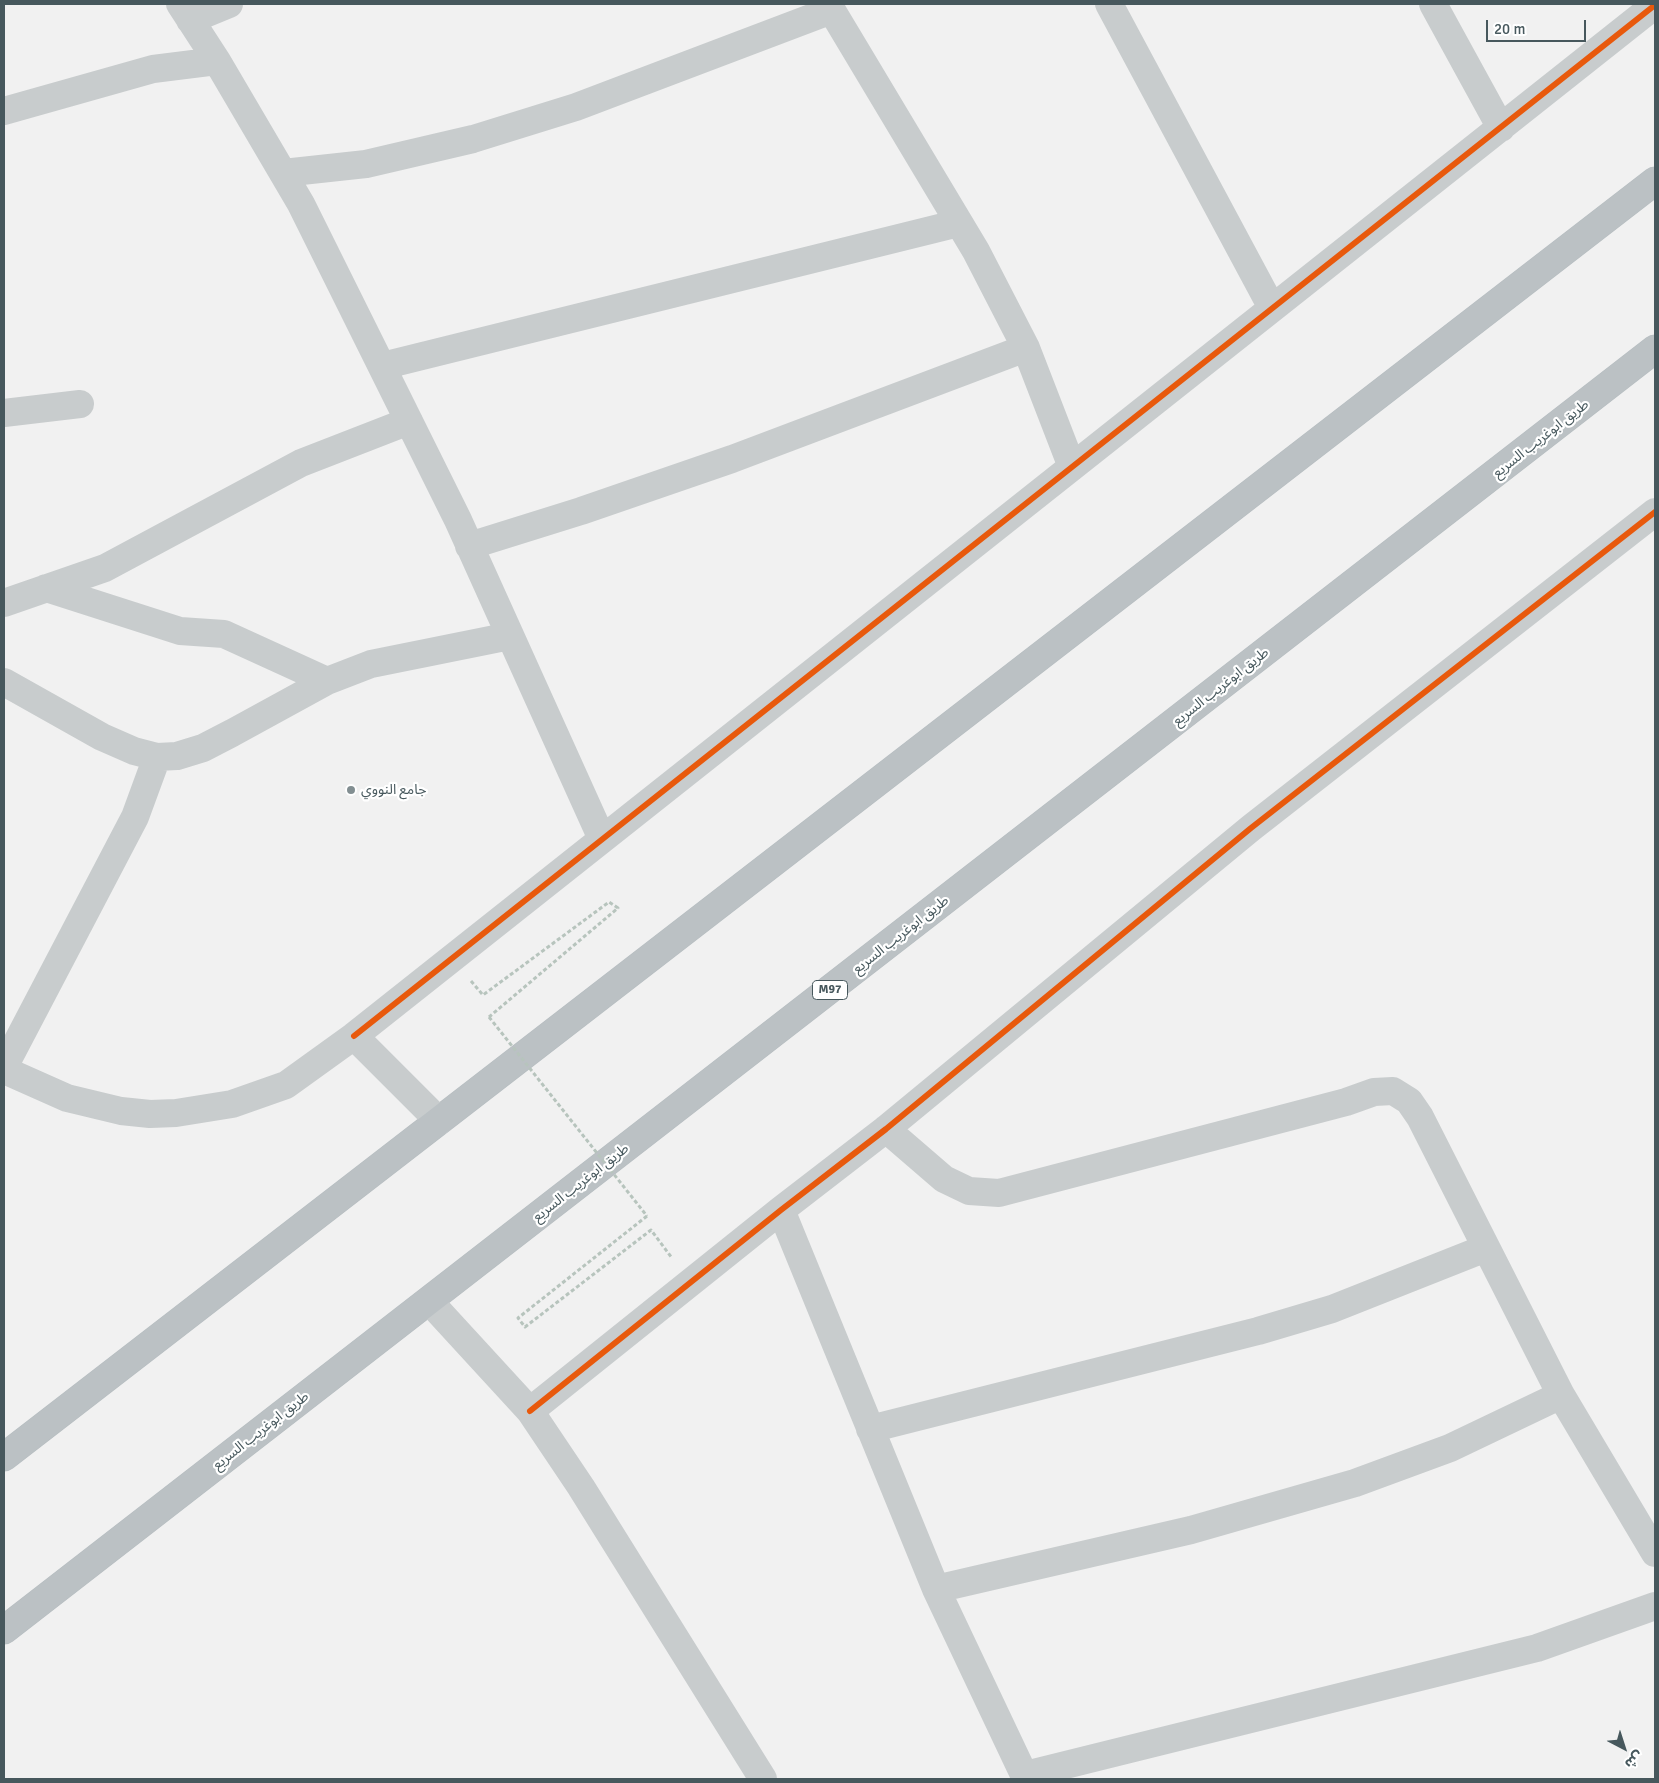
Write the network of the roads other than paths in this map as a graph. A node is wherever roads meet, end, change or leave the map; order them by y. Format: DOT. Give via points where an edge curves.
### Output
graph roads {
  1 [pos="229,4"];
  2 [pos="1109,4"];
  3 [pos="1433,4"];
  4 [pos="1655,5"];
  5 [pos="830,7"];
  6 [pos="185,12"];
  7 [pos="217,61"];
  8 [pos="4,111"];
  9 [pos="1501,128"];
  10 [pos="283,173"];
  11 [pos="1655,181"];
  12 [pos="960,223"];
  13 [pos="1272,308"];
  14 [pos="1026,348"];
  15 [pos="1655,350"];
  16 [pos="382,366"];
  17 [pos="80,404"];
  18 [pos="4,413"];
  19 [pos="409,421"];
  20 [pos="1072,467"];
  21 [pos="1655,512"];
  22 [pos="469,546"];
  23 [pos="46,588"];
  24 [pos="4,603"];
  25 [pos="510,636"];
  26 [pos="327,681"];
  27 [pos="4,682"];
  28 [pos="157,756"];
  29 [pos="602,839"];
  30 [pos="354,1036"];
  31 [pos="4,1069"];
  32 [pos="439,1122"];
  33 [pos="886,1129"];
  34 [pos="781,1210"];
  35 [pos="1486,1248"];
  36 [pos="429,1301"];
  37 [pos="1561,1395"];
  38 [pos="530,1411"];
  39 [pos="870,1429"];
  40 [pos="4,1457"];
  41 [pos="1655,1553"];
  42 [pos="936,1589"];
  43 [pos="1655,1606"];
  44 [pos="4,1630"];
  45 [pos="1026,1777"];
  46 [pos="763,1779"];
  1 -- 6 [label="street"];
  2 -- 13 [label="street"];
  3 -- 9 [label="street"];
  4 -- 9 [label="street"];
  5 -- 10 [label="street" via="576,107 473,139 366,164"];
  5 -- 12 [label="street"];
  6 -- 7 [label="street"];
  7 -- 8 [label="street" via="153,69"];
  7 -- 10 [label="street"];
  9 -- 13 [label="street"];
  10 -- 16 [label="street"];
  11 -- 32 [label="highway"];
  12 -- 14 [label="street"];
  12 -- 16 [label="street"];
  13 -- 20 [label="street"];
  14 -- 20 [label="street"];
  14 -- 22 [label="street" via="732,459"];
  15 -- 36 [label="highway, طريق ابوغريب السريع / M97"];
  16 -- 19 [label="street"];
  17 -- 18 [label="street"];
  19 -- 22 [label="street"];
  19 -- 23 [label="street" via="301,464 105,568"];
  20 -- 29 [label="street"];
  21 -- 33 [label="street" via="1251,828"];
  22 -- 25 [label="street"];
  23 -- 24 [label="street"];
  23 -- 26 [label="street" via="180,631 224,634"];
  25 -- 26 [label="street" via="371,664"];
  25 -- 29 [label="street"];
  26 -- 28 [label="street" via="203,748 177,756"];
  27 -- 28 [label="street" via="102,738"];
  28 -- 31 [label="street" via="135,817"];
  29 -- 30 [label="street"];
  30 -- 31 [label="street" via="286,1085 232,1104 176,1113 121,1111 67,1098"];
  30 -- 32 [label="street"];
  32 -- 40 [label="highway"];
  33 -- 34 [label="street"];
  33 -- 35 [label="street" via="944,1179 969,1191 999,1194 1374,1092 1394,1090 1409,1101 1420,1117"];
  34 -- 38 [label="street"];
  34 -- 39 [label="street"];
  35 -- 37 [label="street"];
  35 -- 39 [label="street" via="1323,1312"];
  36 -- 38 [label="street"];
  36 -- 44 [label="highway, طريق ابوغريب السريع / M97"];
  37 -- 41 [label="street"];
  37 -- 42 [label="street" via="1450,1448 1355,1483 1191,1530"];
  38 -- 46 [label="street"];
  39 -- 42 [label="street"];
  42 -- 45 [label="street"];
  43 -- 45 [label="street" via="1537,1648"];
}
